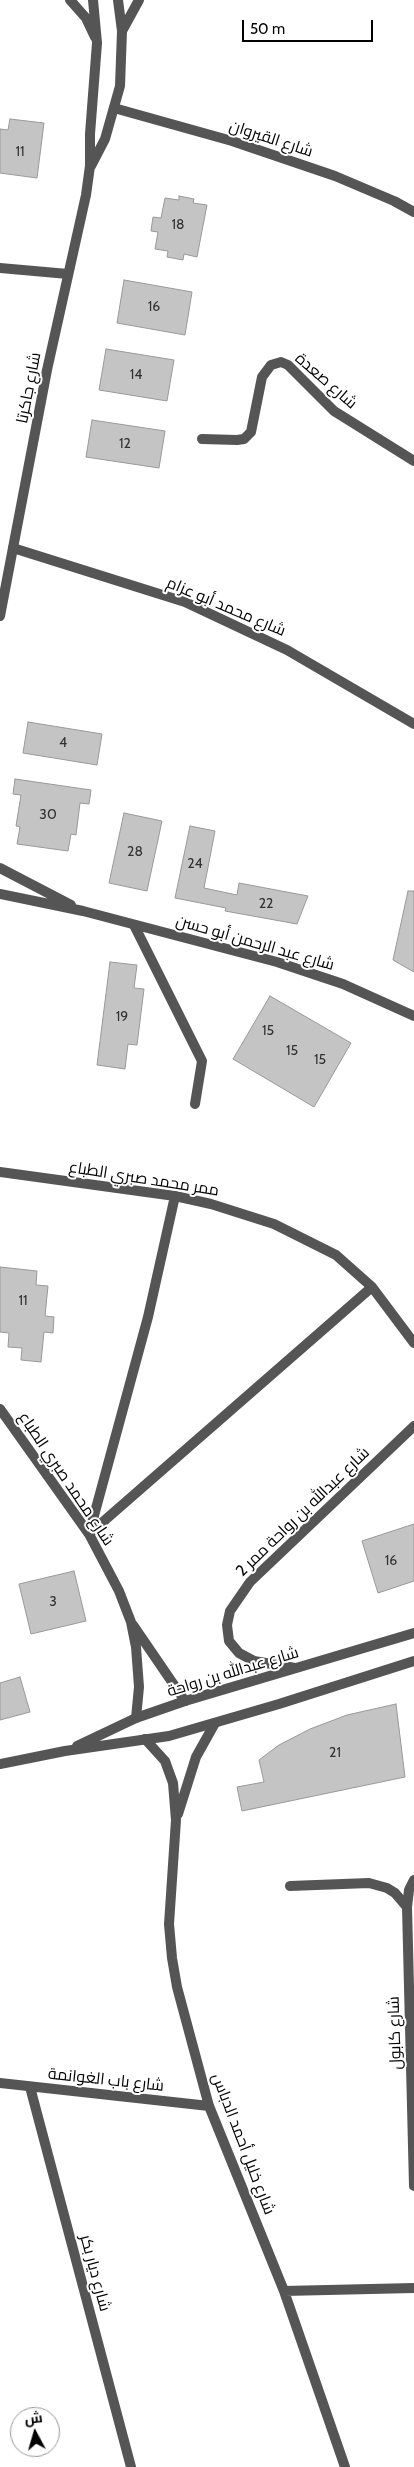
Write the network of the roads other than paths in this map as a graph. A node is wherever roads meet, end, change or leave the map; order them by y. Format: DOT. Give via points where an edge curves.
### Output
graph roads {
  1 [pos="70,0"];
  2 [pos="93,0"];
  3 [pos="118,0"];
  4 [pos="139,0"];
  5 [pos="122,31"];
  6 [pos="97,43"];
  7 [pos="114,108"];
  8 [pos="90,166"];
  9 [pos="414,212"];
  10 [pos="0,268"];
  11 [pos="68,274"];
  12 [pos="202,438"];
  13 [pos="414,461"];
  14 [pos="13,548"];
  15 [pos="1,610"];
  16 [pos="414,724"];
  17 [pos="0,868"];
  18 [pos="0,894"];
  19 [pos="83,911"];
  20 [pos="134,925"];
  21 [pos="414,1016"];
  22 [pos="195,1104"];
  23 [pos="0,1172"];
  24 [pos="175,1196"];
  25 [pos="372,1287"];
  26 [pos="414,1343"];
  27 [pos="0,1409"];
  28 [pos="414,1426"];
  29 [pos="89,1534"];
  30 [pos="131,1622"];
  31 [pos="414,1632"];
  32 [pos="414,1661"];
  33 [pos="298,1668"];
  34 [pos="185,1701"];
  35 [pos="136,1718"];
  36 [pos="215,1723"];
  37 [pos="145,1739"];
  38 [pos="65,1751"];
  39 [pos="0,1764"];
  40 [pos="176,1820"];
  41 [pos="414,1880"];
  42 [pos="290,1886"];
  43 [pos="407,1907"];
  44 [pos="0,2083"];
  45 [pos="30,2087"];
  46 [pos="413,2097"];
  47 [pos="209,2106"];
  48 [pos="414,2186"];
  49 [pos="414,2288"];
  50 [pos="284,2291"];
  51 [pos="131,2467"];
  52 [pos="345,2467"];
  1 -- 6 [label="street" via="86,18"];
  2 -- 6 [label="street, شارع جاكرتا"];
  3 -- 5 [label="street, شارع جاكرتا"];
  4 -- 5 [label="street"];
  5 -- 7 [label="street, شارع جاكرتا" via="120,86"];
  6 -- 8 [label="street, شارع جاكرتا"];
  7 -- 8 [label="street, شارع جاكرتا" via="105,139"];
  7 -- 9 [label="street, شارع القيروان" via="232,141 325,173"];
  8 -- 11 [label="street, شارع جاكرتا"];
  10 -- 11 [label="street"];
  11 -- 14 [label="street, شارع جاكرتا"];
  12 -- 13 [label="street, شارع صعدة" via="244,439 251,432 262,377 271,365 281,362 334,410"];
  14 -- 15 [label="street, شارع جاكرتا"];
  14 -- 16 [label="street, شارع محمد أبو عزام" via="201,609 287,650"];
  17 -- 19 [label="street, شارع عبد الرحمن أبو حسن"];
  18 -- 19 [label="street, شارع عبد الرحمن أبو حسن"];
  19 -- 20 [label="street, شارع عبد الرحمن أبو حسن"];
  20 -- 21 [label="street, شارع عبد الرحمن أبو حسن" via="343,984"];
  20 -- 22 [label="street" via="202,1061"];
  23 -- 24 [label="street, ممر محمد صبري الطباع"];
  24 -- 25 [label="street, ممر محمد صبري الطباع" via="243,1213 289,1231 336,1255"];
  24 -- 29 [label="street" via="148,1316"];
  25 -- 26 [label="street, ممر محمد صبري الطباع"];
  25 -- 29 [label="street"];
  27 -- 29 [label="street, شارع محمد صبري الطباع"];
  28 -- 33 [label="street, شارع عبدالله بن رواحة ممر 2" via="250,1582 230,1611 229,1640 239,1653 261,1663"];
  29 -- 30 [label="street, شارع محمد صبري الطباع" via="119,1591"];
  30 -- 34 [label="street, شارع محمد صبري الطباع"];
  30 -- 35 [label="street, شارع محمد صبري الطباع" via="139,1673"];
  31 -- 33 [label="street, شارع عبدالله بن رواحة"];
  32 -- 36 [label="street, شارع عبدالله بن رواحة"];
  33 -- 34 [label="street, شارع عبدالله بن رواحة"];
  34 -- 35 [label="street, شارع عبدالله بن رواحة"];
  35 -- 38 [label="street, شارع عبدالله بن رواحة"];
  36 -- 37 [label="street, شارع عبدالله بن رواحة"];
  36 -- 40 [label="street, شارع خليل أحمد الدباس" via="196,1757"];
  37 -- 38 [label="street, شارع عبدالله بن رواحة"];
  37 -- 40 [label="street, شارع خليل أحمد الدباس" via="165,1761 173,1783"];
  38 -- 39 [label="street, شارع عبدالله بن رواحة"];
  40 -- 47 [label="street, شارع خليل أحمد الدباس" via="169,1924 172,1958"];
  41 -- 43 [label="street, شارع كابول"];
  42 -- 43 [label="street" via="369,1883 395,1893"];
  43 -- 46 [label="street, شارع كابول"];
  44 -- 45 [label="street, شارع باب الغوانمة"];
  45 -- 47 [label="street, شارع باب الغوانمة"];
  45 -- 51 [label="street, شارع ديار بكر"];
  46 -- 48 [label="street, شارع كابول"];
  47 -- 50 [label="street, شارع خليل أحمد الدباس"];
  49 -- 50 [label="street"];
  50 -- 52 [label="street, شارع خليل أحمد الدباس"];
}
